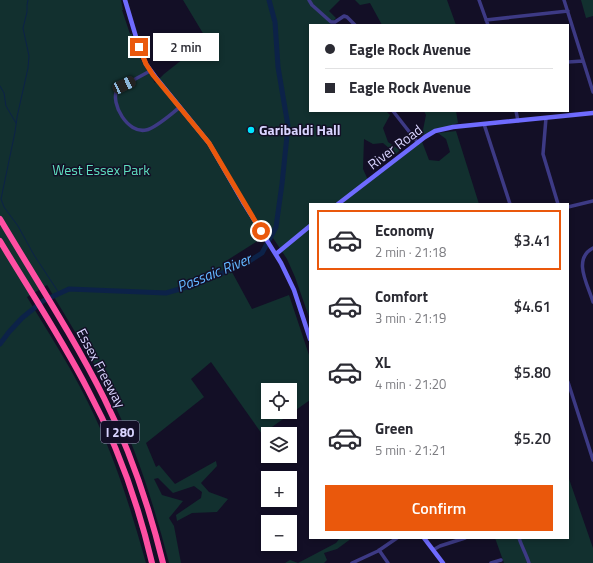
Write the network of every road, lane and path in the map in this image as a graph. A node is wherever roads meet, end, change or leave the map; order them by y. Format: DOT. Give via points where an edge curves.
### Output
graph roads {
  1 [pos="125,0"];
  2 [pos="309,0"];
  3 [pos="479,0"];
  4 [pos="564,0"];
  5 [pos="568,11"];
  6 [pos="486,20"];
  7 [pos="354,24"];
  8 [pos="488,24"];
  9 [pos="583,61"];
  10 [pos="569,62"];
  11 [pos="150,70"];
  12 [pos="593,92"];
  13 [pos="180,107"];
  14 [pos="395,112"];
  15 [pos="516,112"];
  16 [pos="593,113"];
  17 [pos="546,118"];
  18 [pos="518,121"];
  19 [pos="484,124"];
  20 [pos="418,143"];
  21 [pos="593,201"];
  22 [pos="339,203"];
  23 [pos="510,203"];
  24 [pos="558,203"];
  25 [pos="569,207"];
  26 [pos="0,219"];
  27 [pos="309,227"];
  28 [pos="0,241"];
  29 [pos="593,248"];
  30 [pos="275,253"];
  31 [pos="593,302"];
  32 [pos="309,336"];
  33 [pos="569,385"];
  34 [pos="593,460"];
  35 [pos="396,539"];
  36 [pos="425,539"];
  37 [pos="519,539"];
  38 [pos="454,540"];
  39 [pos="379,550"];
  40 [pos="433,550"];
  41 [pos="501,560"];
  42 [pos="152,563"];
  43 [pos="163,563"];
  44 [pos="352,563"];
  45 [pos="388,563"];
  46 [pos="443,563"];
  47 [pos="491,563"];
  48 [pos="529,563"];
  1 -- 11 [label="main road" via="139,47"];
  2 -- 7 [label="street" via="331,22 344,16"];
  3 -- 6 [label="street"];
  4 -- 5 [label="street"];
  5 -- 6 [label="street"];
  5 -- 9 [label="street"];
  6 -- 8 [label="street"];
  9 -- 10 [label="street"];
  9 -- 12 [label="street"];
  11 -- 13 [label="main road"];
  11 -- 13 [label="street" via="117,89 116,105 123,118 134,128 147,130"];
  13 -- 30 [label="main road" via="209,143"];
  14 -- 20 [label="street"];
  15 -- 18 [label="street"];
  16 -- 17 [label="main road, River Road"];
  17 -- 18 [label="main road, River Road"];
  17 -- 24 [label="street" via="543,154"];
  18 -- 19 [label="main road, River Road"];
  19 -- 20 [label="main road, River Road" via="440,129"];
  19 -- 23 [label="street"];
  20 -- 22 [label="main road, River Road"];
  21 -- 25 [label="street"];
  26 -- 43 [label="highway, Essex Freeway / I 280" via="94,378 121,434 144,495"];
  27 -- 30 [label="main road"];
  28 -- 42 [label="highway, Essex Freeway / I 280" via="89,390 114,445 138,512"];
  29 -- 31 [label="street" via="586,253 582,264"];
  30 -- 32 [label="main road" via="294,290"];
  33 -- 34 [label="street"];
  35 -- 39 [label="street"];
  36 -- 40 [label="main road"];
  37 -- 48 [label="street"];
  38 -- 40 [label="street"];
  39 -- 44 [label="street"];
  39 -- 45 [label="street"];
  40 -- 46 [label="main road"];
  41 -- 47 [label="street"];
}
